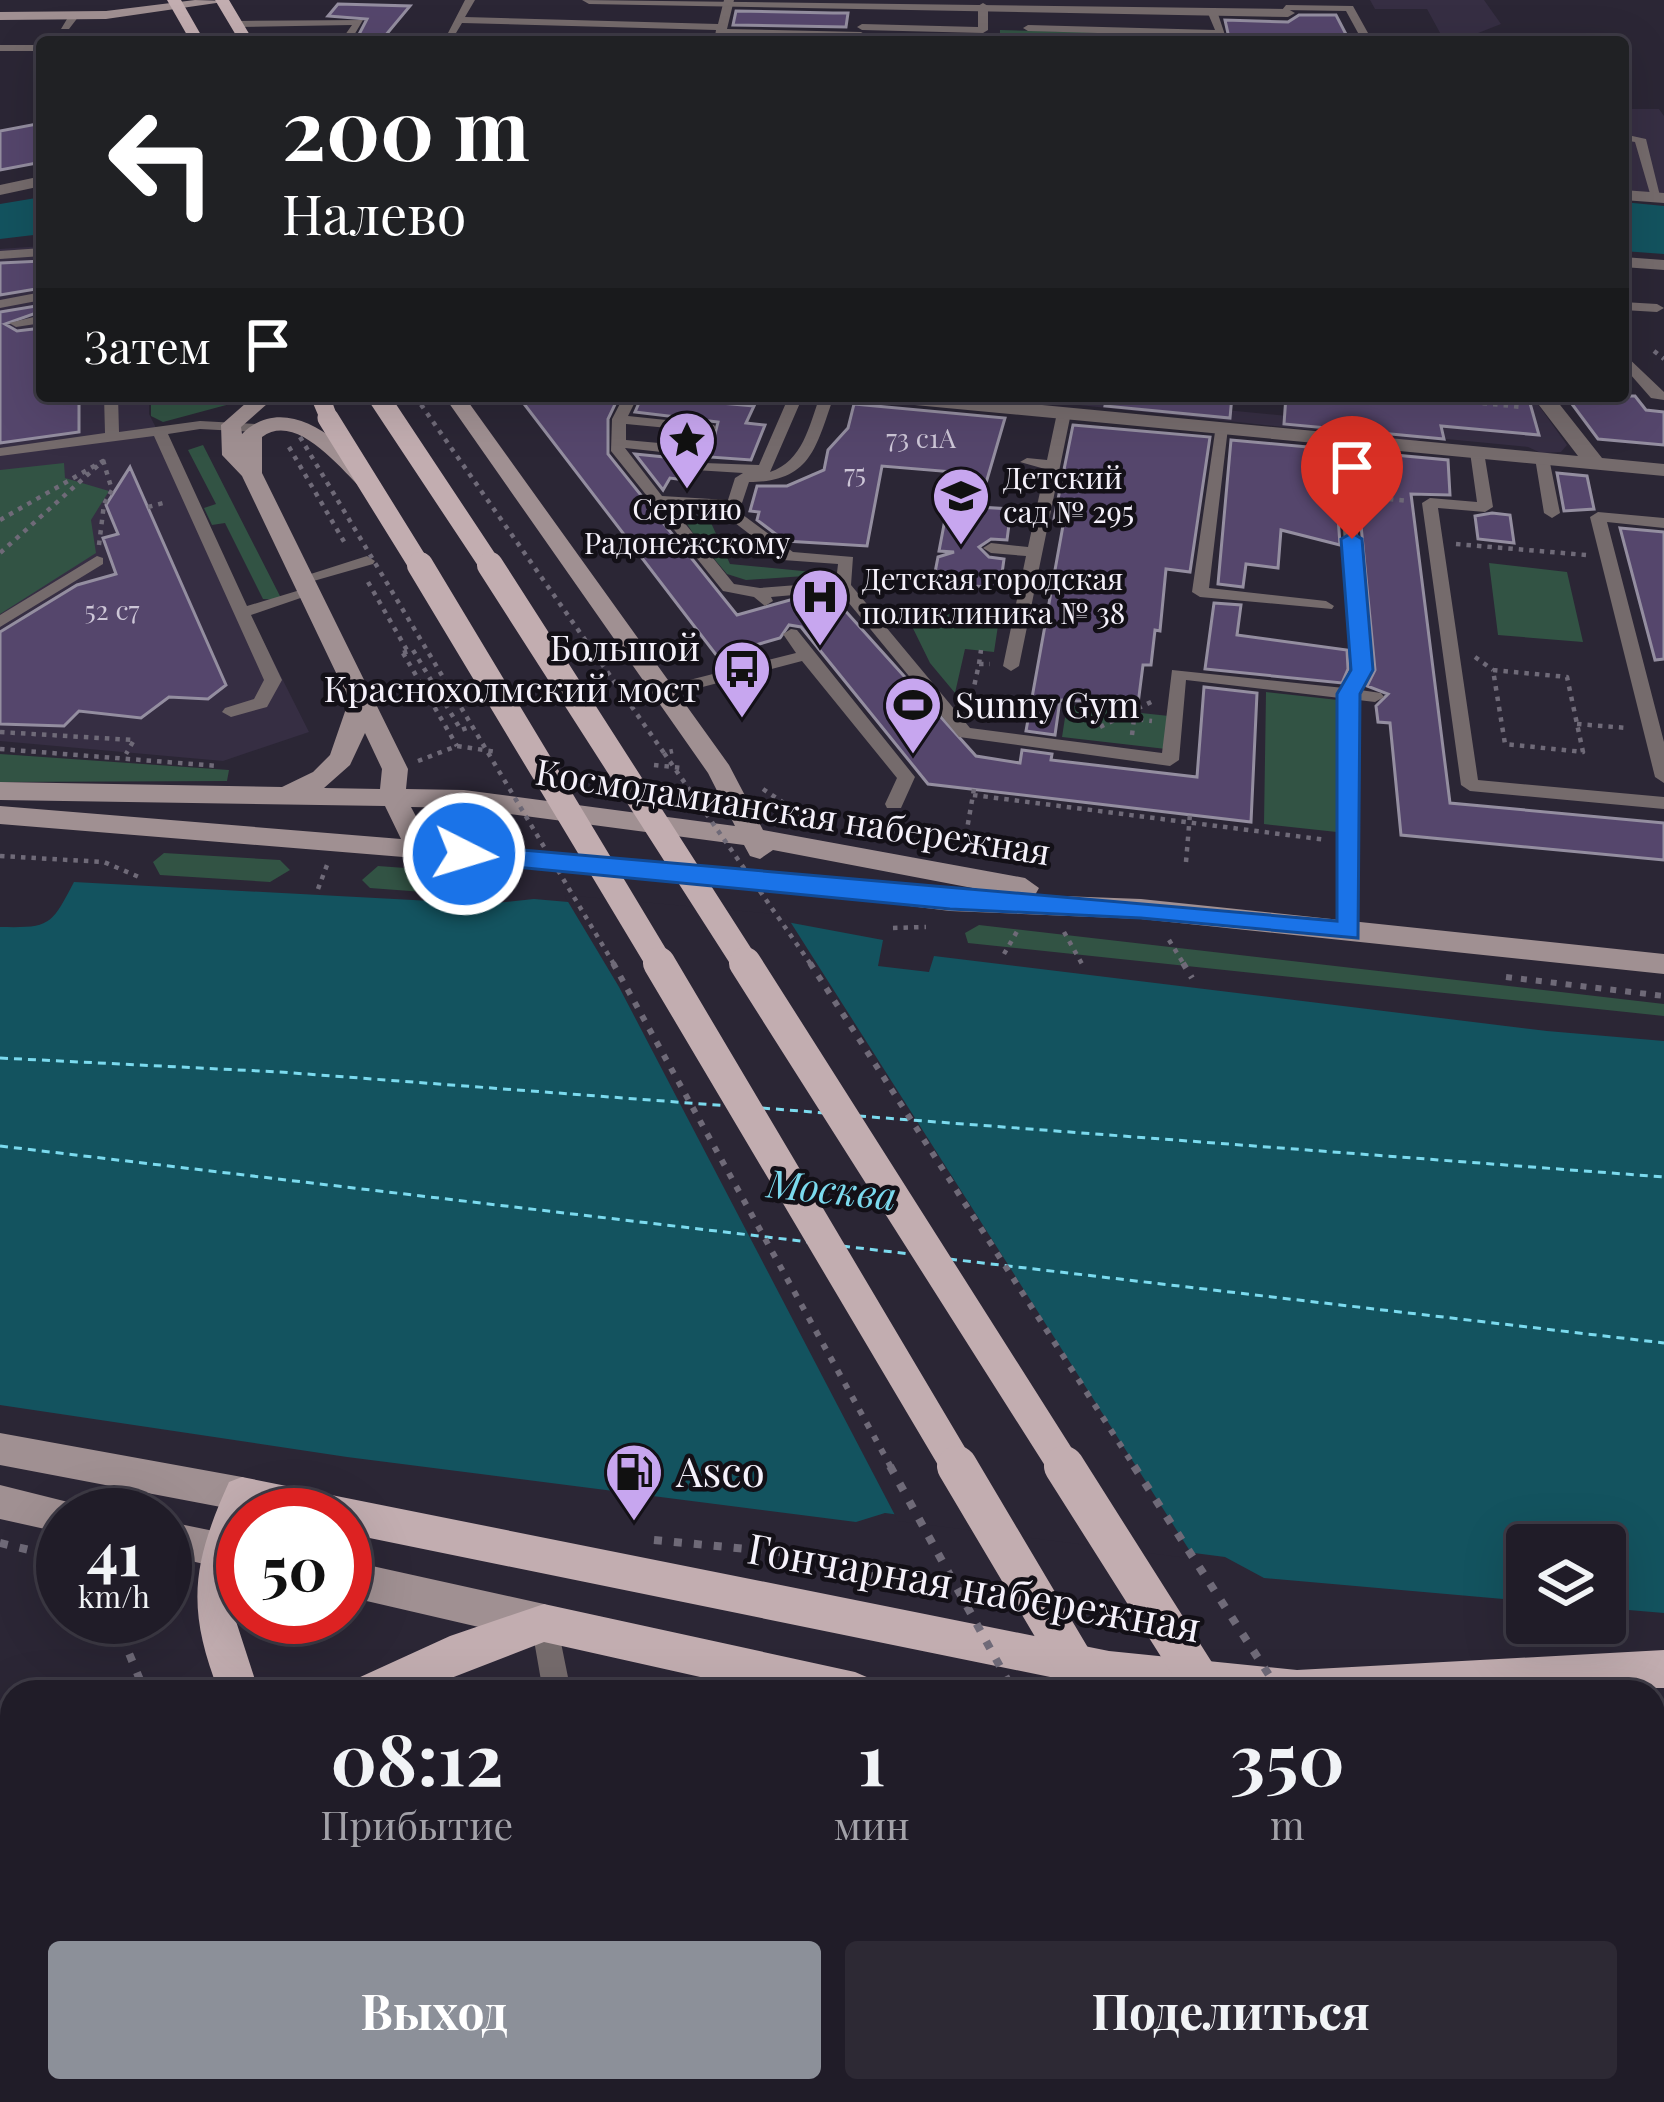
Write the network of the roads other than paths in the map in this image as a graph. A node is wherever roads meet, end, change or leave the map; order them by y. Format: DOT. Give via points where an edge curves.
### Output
graph roads {
  1 [pos="224,0"];
  2 [pos="470,0"];
  3 [pos="589,0"];
  4 [pos="729,1"];
  5 [pos="865,3"];
  6 [pos="176,4"];
  7 [pos="983,6"];
  8 [pos="1287,10"];
  9 [pos="1212,11"];
  10 [pos="0,16"];
  11 [pos="458,20"];
  12 [pos="238,24"];
  13 [pos="1028,28"];
  14 [pos="720,34"];
  15 [pos="702,35"];
  16 [pos="860,35"];
  17 [pos="195,36"];
  18 [pos="244,36"];
  19 [pos="349,36"];
  20 [pos="449,36"];
  21 [pos="983,36"];
  22 [pos="1157,36"];
  23 [pos="1185,36"];
  24 [pos="1364,36"];
  25 [pos="0,48"];
  26 [pos="36,48"];
  27 [pos="1629,138"];
  28 [pos="1629,160"];
  29 [pos="1646,161"];
  30 [pos="36,182"];
  31 [pos="0,190"];
  32 [pos="1629,195"];
  33 [pos="1660,198"];
  34 [pos="36,252"];
  35 [pos="0,255"];
  36 [pos="36,297"];
  37 [pos="1659,302"];
  38 [pos="0,304"];
  39 [pos="1629,305"];
  40 [pos="36,320"];
  41 [pos="16,323"];
  42 [pos="1629,364"];
  43 [pos="1664,396"];
  44 [pos="111,402"];
  45 [pos="259,402"];
  46 [pos="381,402"];
  47 [pos="460,402"];
  48 [pos="628,402"];
  49 [pos="793,402"];
  50 [pos="824,402"];
  51 [pos="947,402"];
  52 [pos="1540,402"];
  53 [pos="1064,413"];
  54 [pos="619,419"];
  55 [pos="310,423"];
  56 [pos="231,425"];
  57 [pos="258,428"];
  58 [pos="1221,428"];
  59 [pos="159,430"];
  60 [pos="112,436"];
  61 [pos="616,443"];
  62 [pos="698,451"];
  63 [pos="0,452"];
  64 [pos="1478,452"];
  65 [pos="1542,458"];
  66 [pos="1027,462"];
  67 [pos="1595,464"];
  68 [pos="1053,466"];
  69 [pos="1664,470"];
  70 [pos="251,473"];
  71 [pos="1348,491"];
  72 [pos="657,500"];
  73 [pos="734,505"];
  74 [pos="1552,513"];
  75 [pos="1664,523"];
  76 [pos="991,548"];
  77 [pos="1035,552"];
  78 [pos="97,561"];
  79 [pos="362,563"];
  80 [pos="306,585"];
  81 [pos="843,586"];
  82 [pos="1326,605"];
  83 [pos="243,612"];
  84 [pos="0,622"];
  85 [pos="791,634"];
  86 [pos="806,655"];
  87 [pos="1011,666"];
  88 [pos="664,692"];
  89 [pos="1348,694"];
  90 [pos="1376,697"];
  91 [pos="1437,702"];
  92 [pos="359,703"];
  93 [pos="1459,704"];
  94 [pos="231,712"];
  95 [pos="1664,777"];
  96 [pos="0,791"];
  97 [pos="392,795"];
  98 [pos="252,796"];
  99 [pos="1664,803"];
  100 [pos="894,804"];
  101 [pos="0,814"];
  102 [pos="757,838"];
  103 [pos="282,839"];
  104 [pos="420,850"];
  105 [pos="768,879"];
  106 [pos="1141,909"];
  107 [pos="1349,932"];
  108 [pos="1664,964"];
  109 [pos="0,1449"];
  110 [pos="216,1489"];
  111 [pos="0,1502"];
  112 [pos="36,1510"];
  113 [pos="372,1522"];
  114 [pos="216,1580"];
  115 [pos="372,1584"];
  116 [pos="544,1623"];
  117 [pos="216,1641"];
  118 [pos="217,1644"];
  119 [pos="1664,1669"];
  120 [pos="234,1680"];
  121 [pos="397,1680"];
  122 [pos="554,1680"];
  123 [pos="801,1680"];
  124 [pos="1084,1680"];
  125 [pos="1199,1680"];
  126 [pos="1203,1680"];
  127 [pos="1528,1680"];
  1 -- 6 [label="main road"];
  1 -- 12 [label="main road"];
  2 -- 11 [label="lane"];
  3 -- 4 [label="street"];
  4 -- 5 [label="street"];
  4 -- 14 [label="lane"];
  5 -- 7 [label="street"];
  5 -- 16 [label="lane"];
  6 -- 10 [label="main road" via="70,21"];
  6 -- 17 [label="main road"];
  7 -- 9 [label="street"];
  7 -- 21 [label="lane"];
  8 -- 9 [label="street"];
  8 -- 24 [label="lane" via="1348,8"];
  9 -- 23 [label="lane" via="1221,33"];
  11 -- 14 [label="lane"];
  11 -- 20 [label="lane"];
  12 -- 18 [label="main road"];
  12 -- 19 [label="lane" via="359,22"];
  13 -- 22 [label="lane"];
  14 -- 15 [label="lane"];
  14 -- 16 [label="lane"];
  16 -- 21 [label="lane"];
  25 -- 26 [label="lane"];
  27 -- 29 [label="lane" via="1640,139"];
  28 -- 29 [label="lane"];
  29 -- 33 [label="lane"];
  30 -- 31 [label="street"];
  32 -- 33 [label="street"];
  34 -- 35 [label="lane"];
  36 -- 38 [label="lane"];
  37 -- 39 [label="lane"];
  40 -- 41 [label="lane"];
  42 -- 43 [label="lane"];
  44 -- 60 [label="lane"];
  45 -- 56 [label="main road"];
  46 -- 125 [label="main road, bridge"];
  47 -- 88 [label="main road"];
  48 -- 54 [label="lane"];
  49 -- 62 [label="lane" via="764,470 700,467"];
  50 -- 73 [label="lane" via="800,466 786,476 742,478"];
  51 -- 53 [label="street"];
  52 -- 67 [label="street"];
  53 -- 58 [label="street"];
  53 -- 68 [label="lane"];
  54 -- 61 [label="lane"];
  54 -- 62 [label="lane" via="709,428"];
  55 -- 57 [label="main road"];
  55 -- 124 [label="main road, bridge" via="370,484"];
  56 -- 57 [label="lane"];
  56 -- 59 [label="lane"];
  56 -- 70 [label="main road" via="233,455"];
  57 -- 70 [label="main road" via="249,444"];
  58 -- 64 [label="street" via="1348,446"];
  58 -- 82 [label="lane" via="1200,592"];
  59 -- 60 [label="lane"];
  59 -- 83 [label="lane"];
  60 -- 63 [label="lane"];
  61 -- 62 [label="lane"];
  61 -- 72 [label="lane"];
  64 -- 65 [label="street"];
  64 -- 93 [label="lane" via="1485,507 1430,503"];
  65 -- 67 [label="street"];
  65 -- 74 [label="lane"];
  66 -- 68 [label="lane"];
  67 -- 69 [label="street"];
  68 -- 77 [label="lane"];
  70 -- 80 [label="main road"];
  71 -- 89 [label="lane" via="1362,670"];
  72 -- 73 [label="lane"];
  72 -- 81 [label="lane" via="729,588 765,600"];
  73 -- 81 [label="lane" via="730,513 789,556 847,560"];
  75 -- 95 [label="lane" via="1598,518"];
  76 -- 77 [label="lane"];
  77 -- 87 [label="lane"];
  78 -- 84 [label="lane"];
  79 -- 80 [label="lane"];
  80 -- 83 [label="lane"];
  80 -- 92 [label="main road"];
  81 -- 89 [label="lane" via="964,733 1170,760 1178,674"];
  83 -- 94 [label="lane" via="274,687 261,704"];
  85 -- 86 [label="lane"];
  86 -- 88 [label="lane"];
  86 -- 100 [label="lane" via="906,777"];
  88 -- 102 [label="main road"];
  89 -- 90 [label="lane"];
  89 -- 107 [label="lane"];
  91 -- 93 [label="lane"];
  92 -- 97 [label="main road" via="395,769"];
  92 -- 98 [label="main road" via="352,740 332,773 309,787"];
  93 -- 99 [label="lane" via="1470,785"];
  96 -- 98 [label="main road, Космодамианская набережная"];
  97 -- 98 [label="main road, Космодамианская набережная"];
  97 -- 102 [label="main road, Космодамианская набережная"];
  97 -- 103 [label="main road" via="342,826"];
  97 -- 104 [label="main road"];
  101 -- 103 [label="main road, Космодамианская набережная"];
  102 -- 105 [label="main road"];
  102 -- 106 [label="main road, Космодамианская набережная"];
  103 -- 104 [label="main road, Космодамианская набережная"];
  104 -- 105 [label="main road, Космодамианская набережная"];
  105 -- 106 [label="main road, Космодамианская набережная" via="950,901"];
  106 -- 107 [label="main road, Космодамианская набережная"];
  107 -- 108 [label="main road, Космодамианская набережная"];
  109 -- 110 [label="main road"];
  111 -- 112 [label="main road"];
  113 -- 126 [label="main road, Гончарная набережная" via="1109,1670"];
  114 -- 117 [label="main road" via="209,1594"];
  115 -- 116 [label="main road"];
  116 -- 121 [label="main road"];
  116 -- 122 [label="lane"];
  116 -- 123 [label="main road"];
  118 -- 120 [label="main road"];
  119 -- 127 [label="main road, Гончарная набережная"];
}
